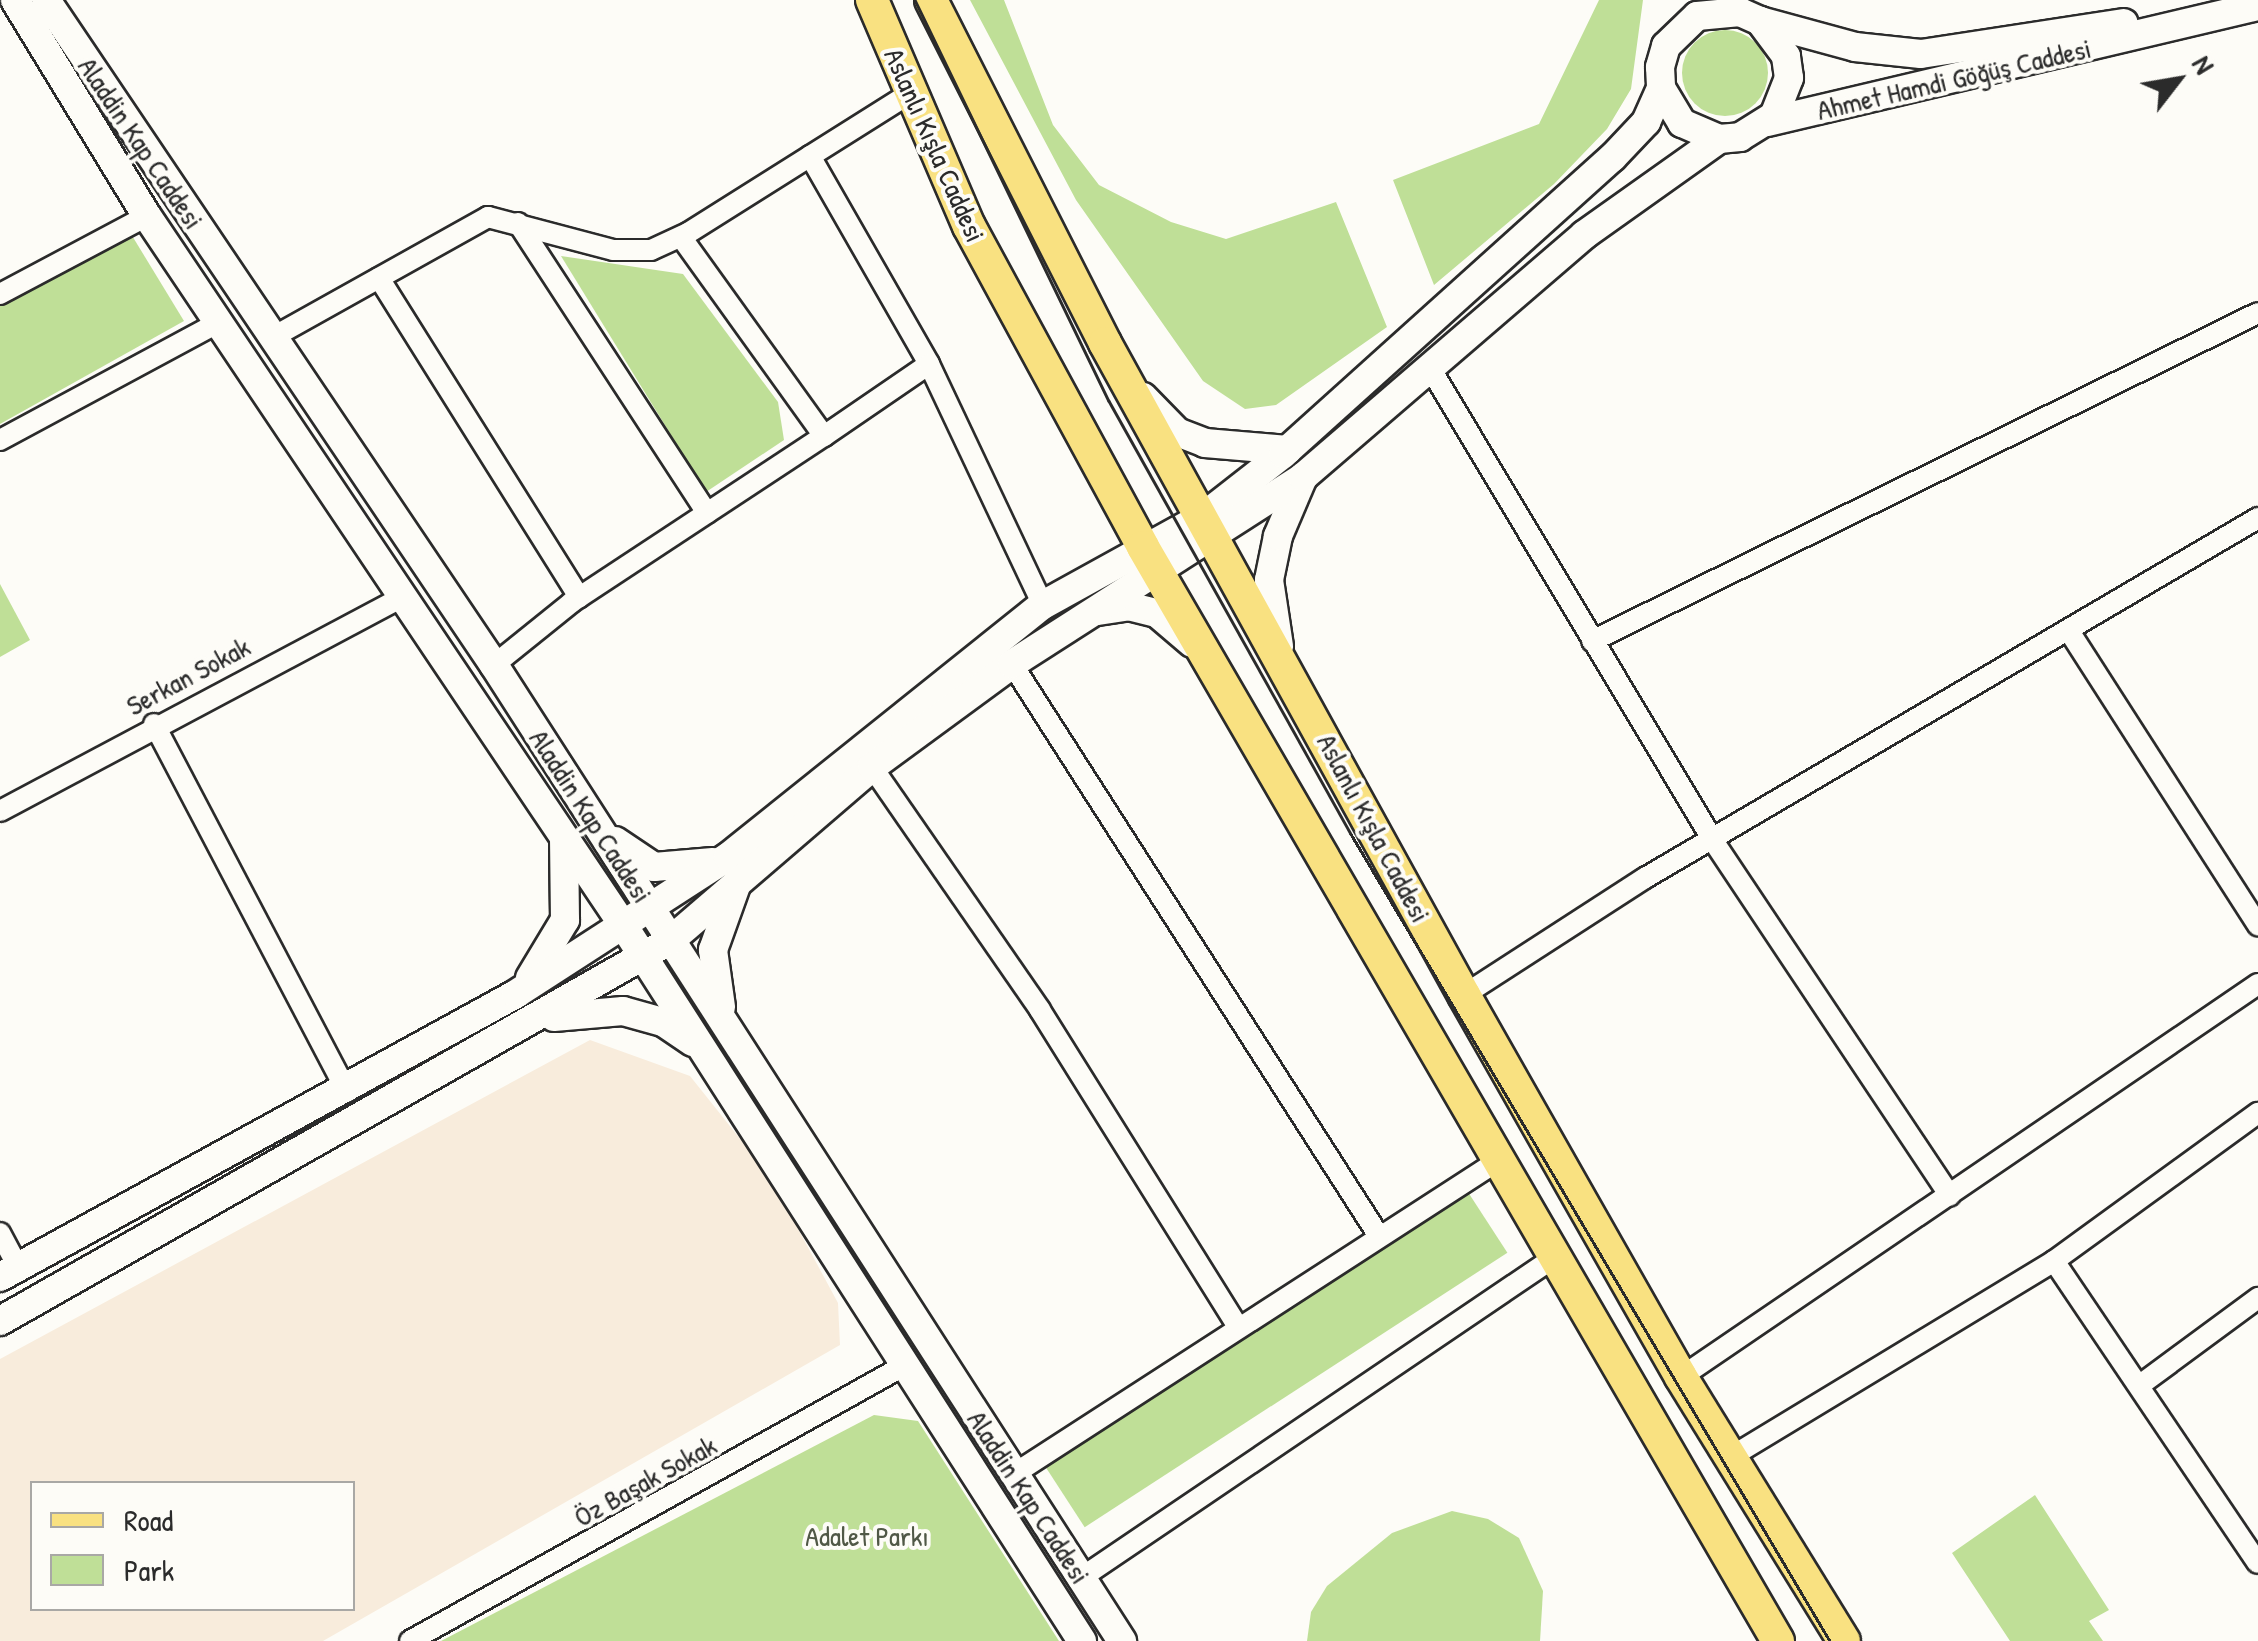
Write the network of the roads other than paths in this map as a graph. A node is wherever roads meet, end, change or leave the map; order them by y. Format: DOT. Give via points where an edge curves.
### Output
graph roads {
  1 [pos="15,0"];
  2 [pos="46,0"];
  3 [pos="872,0"];
  4 [pos="932,0"];
  5 [pos="2207,0"];
  6 [pos="1711,6"];
  7 [pos="2258,6"];
  8 [pos="1760,21"];
  9 [pos="1661,88"];
  10 [pos="908,94"];
  11 [pos="1767,122"];
  12 [pos="1719,138"];
  13 [pos="810,156"];
  14 [pos="147,216"];
  15 [pos="518,223"];
  16 [pos="681,236"];
  17 [pos="379,278"];
  18 [pos="0,294"];
  19 [pos="2258,313"];
  20 [pos="218,322"];
  21 [pos="275,336"];
  22 [pos="1105,343"];
  23 [pos="929,364"];
  24 [pos="1430,368"];
  25 [pos="824,436"];
  26 [pos="0,440"];
  27 [pos="1288,450"];
  28 [pos="1303,477"];
  29 [pos="707,513"];
  30 [pos="2258,518"];
  31 [pos="1209,527"];
  32 [pos="1150,560"];
  33 [pos="404,596"];
  34 [pos="579,597"];
  35 [pos="1042,606"];
  36 [pos="1092,612"];
  37 [pos="2070,630"];
  38 [pos="1592,641"];
  39 [pos="1209,662"];
  40 [pos="1012,664"];
  41 [pos="494,666"];
  42 [pos="1286,666"];
  43 [pos="154,724"];
  44 [pos="872,767"];
  45 [pos="0,811"];
  46 [pos="591,818"];
  47 [pos="563,836"];
  48 [pos="1714,842"];
  49 [pos="734,866"];
  50 [pos="652,910"];
  51 [pos="2258,926"];
  52 [pos="626,928"];
  53 [pos="671,940"];
  54 [pos="643,958"];
  55 [pos="2258,984"];
  56 [pos="516,994"];
  57 [pos="1464,995"];
  58 [pos="533,1021"];
  59 [pos="729,1030"];
  60 [pos="700,1047"];
  61 [pos="347,1092"];
  62 [pos="2258,1113"];
  63 [pos="1500,1158"];
  64 [pos="1950,1196"];
  65 [pos="0,1234"];
  66 [pos="1379,1236"];
  67 [pos="1555,1257"];
  68 [pos="2054,1260"];
  69 [pos="9,1272"];
  70 [pos="2258,1298"];
  71 [pos="0,1321"];
  72 [pos="1236,1325"];
  73 [pos="905,1365"];
  74 [pos="1681,1377"];
  75 [pos="2140,1385"];
  76 [pos="1729,1458"];
  77 [pos="1014,1474"];
  78 [pos="2258,1563"];
  79 [pos="1081,1578"];
  80 [pos="410,1641"];
  81 [pos="1082,1641"];
  82 [pos="1122,1641"];
  83 [pos="1778,1641"];
  84 [pos="1844,1641"];
  1 -- 14 [label="street, Aladdin Kap Caddesi"];
  2 -- 21 [label="street, Aladdin Kap Caddesi"];
  3 -- 10 [label="main road, Aslanlı Kışla Caddesi"];
  4 -- 22 [label="main road, Aslanlı Kışla Caddesi"];
  5 -- 8 [label="street" via="2131,22 1921,54 1855,48"];
  6 -- 8 [label="street"];
  6 -- 9 [label="street" via="1666,46"];
  7 -- 11 [label="street, Ahmet Hamdi Göğüş Caddesi"];
  8 -- 11 [label="street" via="1786,56 1788,78 1784,98"];
  9 -- 12 [label="street" via="1682,123"];
  9 -- 27 [label="street" via="1646,122 1612,158"];
  10 -- 13 [label="street"];
  10 -- 32 [label="main road, Aslanlı Kışla Caddesi" via="970,226"];
  11 -- 12 [label="street" via="1740,137"];
  12 -- 24 [label="street" via="1584,235"];
  13 -- 16 [label="street"];
  13 -- 23 [label="street"];
  14 -- 18 [label="street"];
  14 -- 20 [label="street, Aladdin Kap Caddesi"];
  15 -- 16 [label="street" via="613,250 651,250"];
  15 -- 17 [label="street" via="488,216"];
  15 -- 29 [label="street"];
  16 -- 25 [label="street"];
  17 -- 21 [label="street"];
  17 -- 34 [label="street"];
  19 -- 38 [label="street"];
  20 -- 26 [label="street"];
  20 -- 33 [label="street, Aladdin Kap Caddesi"];
  21 -- 41 [label="street, Aladdin Kap Caddesi"];
  22 -- 27 [label="street" via="1152,410 1177,432 1239,449"];
  22 -- 31 [label="main road, Aslanlı Kışla Caddesi"];
  23 -- 25 [label="street"];
  23 -- 35 [label="street"];
  24 -- 28 [label="street"];
  24 -- 38 [label="street"];
  25 -- 29 [label="street"];
  27 -- 31 [label="street"];
  28 -- 31 [label="street"];
  28 -- 42 [label="street" via="1278,536 1270,580 1272,626"];
  29 -- 34 [label="street"];
  30 -- 37 [label="street"];
  31 -- 32 [label="street"];
  31 -- 42 [label="main road, Aslanlı Kışla Caddesi"];
  32 -- 35 [label="street"];
  32 -- 36 [label="street"];
  32 -- 39 [label="main road, Aslanlı Kışla Caddesi"];
  33 -- 43 [label="street, Serkan Sokak"];
  33 -- 47 [label="street, Aladdin Kap Caddesi"];
  34 -- 41 [label="street"];
  35 -- 49 [label="street"];
  36 -- 39 [label="street" via="1128,606 1157,613 1179,626"];
  36 -- 40 [label="street"];
  37 -- 48 [label="street"];
  37 -- 51 [label="street"];
  38 -- 48 [label="street"];
  39 -- 63 [label="main road, Aslanlı Kışla Caddesi"];
  40 -- 44 [label="street"];
  40 -- 66 [label="street"];
  41 -- 46 [label="street, Aladdin Kap Caddesi"];
  42 -- 57 [label="main road, Aslanlı Kışla Caddesi"];
  43 -- 45 [label="street, Serkan Sokak"];
  43 -- 61 [label="street"];
  44 -- 49 [label="street"];
  44 -- 72 [label="street" via="1040,1010"];
  46 -- 49 [label="street" via="654,868"];
  46 -- 50 [label="street, Aladdin Kap Caddesi"];
  47 -- 52 [label="street, Aladdin Kap Caddesi"];
  47 -- 56 [label="street" via="570,880 565,920 546,959"];
  48 -- 57 [label="street"];
  48 -- 64 [label="street"];
  49 -- 50 [label="street"];
  49 -- 53 [label="street"];
  49 -- 59 [label="street" via="713,950 714,986"];
  50 -- 52 [label="street"];
  50 -- 53 [label="street, Aladdin Kap Caddesi"];
  52 -- 54 [label="street, Aladdin Kap Caddesi"];
  52 -- 56 [label="street"];
  53 -- 54 [label="street"];
  53 -- 59 [label="street, Aladdin Kap Caddesi"];
  54 -- 58 [label="street"];
  54 -- 60 [label="street, Aladdin Kap Caddesi"];
  55 -- 64 [label="street"];
  56 -- 61 [label="street"];
  57 -- 74 [label="main road, Aslanlı Kışla Caddesi"];
  58 -- 60 [label="street" via="623,1011 663,1022"];
  58 -- 71 [label="street"];
  59 -- 77 [label="street, Aladdin Kap Caddesi"];
  60 -- 73 [label="street, Aladdin Kap Caddesi"];
  61 -- 69 [label="street"];
  62 -- 68 [label="street"];
  63 -- 66 [label="street"];
  63 -- 67 [label="main road, Aslanlı Kışla Caddesi"];
  64 -- 74 [label="street"];
  65 -- 69 [label="street"];
  66 -- 72 [label="street"];
  67 -- 79 [label="street"];
  67 -- 83 [label="main road, Aslanlı Kışla Caddesi"];
  68 -- 75 [label="street"];
  68 -- 76 [label="street"];
  70 -- 75 [label="street"];
  72 -- 77 [label="street"];
  73 -- 80 [label="street, Öz Başak Sokak"];
  73 -- 81 [label="street, Aladdin Kap Caddesi"];
  74 -- 76 [label="main road, Aslanlı Kışla Caddesi"];
  75 -- 78 [label="street"];
  76 -- 84 [label="main road, Aslanlı Kışla Caddesi"];
  77 -- 79 [label="street, Aladdin Kap Caddesi"];
  79 -- 82 [label="street, Aladdin Kap Caddesi"];
}
